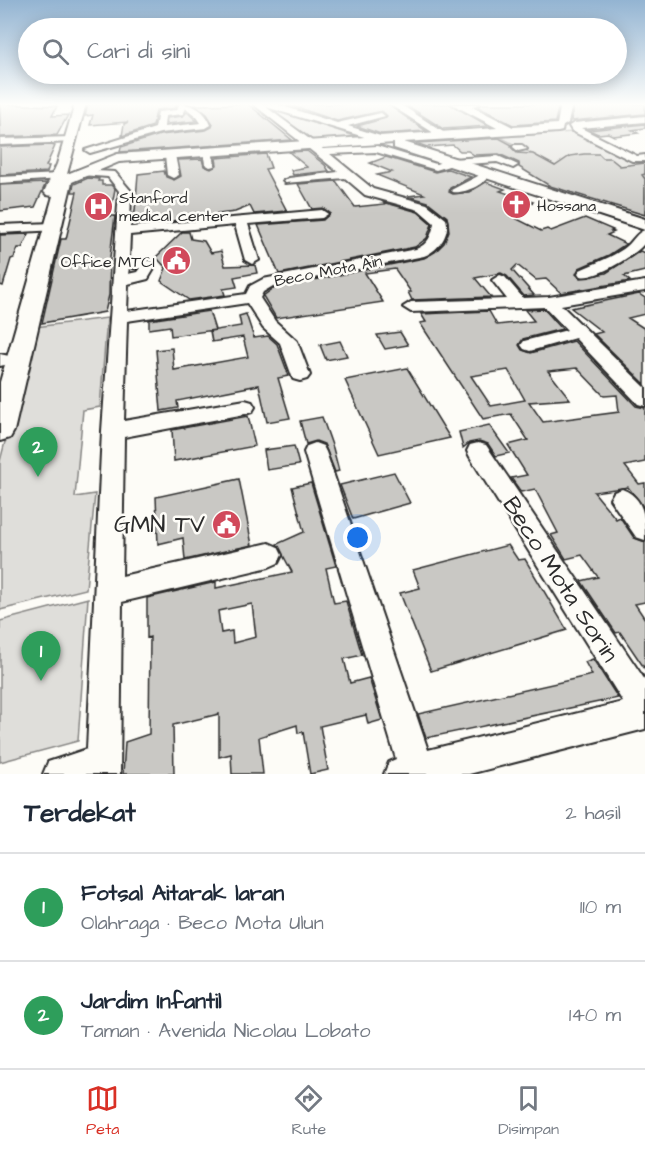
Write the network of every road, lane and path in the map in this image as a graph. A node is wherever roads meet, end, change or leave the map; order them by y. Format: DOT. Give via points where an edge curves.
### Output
graph roads {
  1 [pos="125,140"];
  2 [pos="305,140"];
  3 [pos="383,140"];
  4 [pos="384,140"];
  5 [pos="597,140"];
  6 [pos="0,142"];
  7 [pos="70,142"];
  8 [pos="316,148"];
  9 [pos="90,150"];
  10 [pos="170,155"];
  11 [pos="117,158"];
  12 [pos="456,158"];
  13 [pos="645,158"];
  14 [pos="513,165"];
  15 [pos="67,173"];
  16 [pos="485,173"];
  17 [pos="347,174"];
  18 [pos="172,175"];
  19 [pos="0,180"];
  20 [pos="290,181"];
  21 [pos="457,190"];
  22 [pos="322,214"];
  23 [pos="240,221"];
  24 [pos="645,225"];
  25 [pos="47,227"];
  26 [pos="0,229"];
  27 [pos="124,231"];
  28 [pos="645,234"];
  29 [pos="252,260"];
  30 [pos="585,273"];
  31 [pos="500,280"];
  32 [pos="645,286"];
  33 [pos="252,298"];
  34 [pos="549,302"];
  35 [pos="519,304"];
  36 [pos="411,307"];
  37 [pos="118,317"];
  38 [pos="578,332"];
  39 [pos="530,345"];
  40 [pos="1,362"];
  41 [pos="300,375"];
  42 [pos="645,399"];
  43 [pos="245,407"];
  44 [pos="0,431"];
  45 [pos="113,431"];
  46 [pos="478,451"];
  47 [pos="315,452"];
  48 [pos="622,499"];
  49 [pos="645,529"];
  50 [pos="269,555"];
  51 [pos="110,592"];
  52 [pos="645,708"];
  53 [pos="645,713"];
  54 [pos="104,768"];
  55 [pos="409,772"];
  56 [pos="60,774"];
  1 -- 9 [label="street"];
  2 -- 8 [label="street"];
  3 -- 8 [label="main road"];
  4 -- 12 [label="main road"];
  5 -- 13 [label="street" via="636,159"];
  6 -- 7 [label="street"];
  7 -- 9 [label="main road"];
  7 -- 15 [label="main road"];
  8 -- 10 [label="main road" via="208,158"];
  8 -- 12 [label="street" via="377,148 436,167"];
  8 -- 17 [label="street"];
  9 -- 11 [label="main road"];
  10 -- 11 [label="main road"];
  10 -- 18 [label="street"];
  11 -- 15 [label="main road"];
  12 -- 14 [label="street" via="496,156"];
  12 -- 16 [label="main road"];
  15 -- 19 [label="street"];
  15 -- 25 [label="main road"];
  15 -- 27 [label="street" via="111,174 125,190"];
  16 -- 21 [label="street" via="483,178"];
  16 -- 24 [label="main road"];
  17 -- 20 [label="street"];
  17 -- 33 [label="street, Beco Mota Ain" via="369,192 423,207 441,222 441,230 429,250 268,282 256,289"];
  22 -- 23 [label="street"];
  23 -- 27 [label="street"];
  23 -- 29 [label="street"];
  25 -- 26 [label="street"];
  25 -- 40 [label="main road"];
  25 -- 44 [label="main road"];
  27 -- 37 [label="street"];
  28 -- 30 [label="street" via="623,255"];
  31 -- 35 [label="street"];
  32 -- 34 [label="street"];
  33 -- 37 [label="street, Beco Mota Ain"];
  33 -- 41 [label="street" via="269,324 288,341"];
  34 -- 35 [label="street"];
  34 -- 38 [label="street"];
  35 -- 36 [label="street"];
  37 -- 45 [label="street"];
  38 -- 39 [label="street"];
  38 -- 42 [label="street"];
  43 -- 45 [label="street"];
  45 -- 51 [label="street"];
  46 -- 52 [label="street, Beco Mota Sorin"];
  47 -- 55 [label="street"];
  48 -- 49 [label="street"];
  50 -- 51 [label="street"];
  51 -- 54 [label="street"];
  53 -- 55 [label="street"];
  54 -- 56 [label="street"];
}
